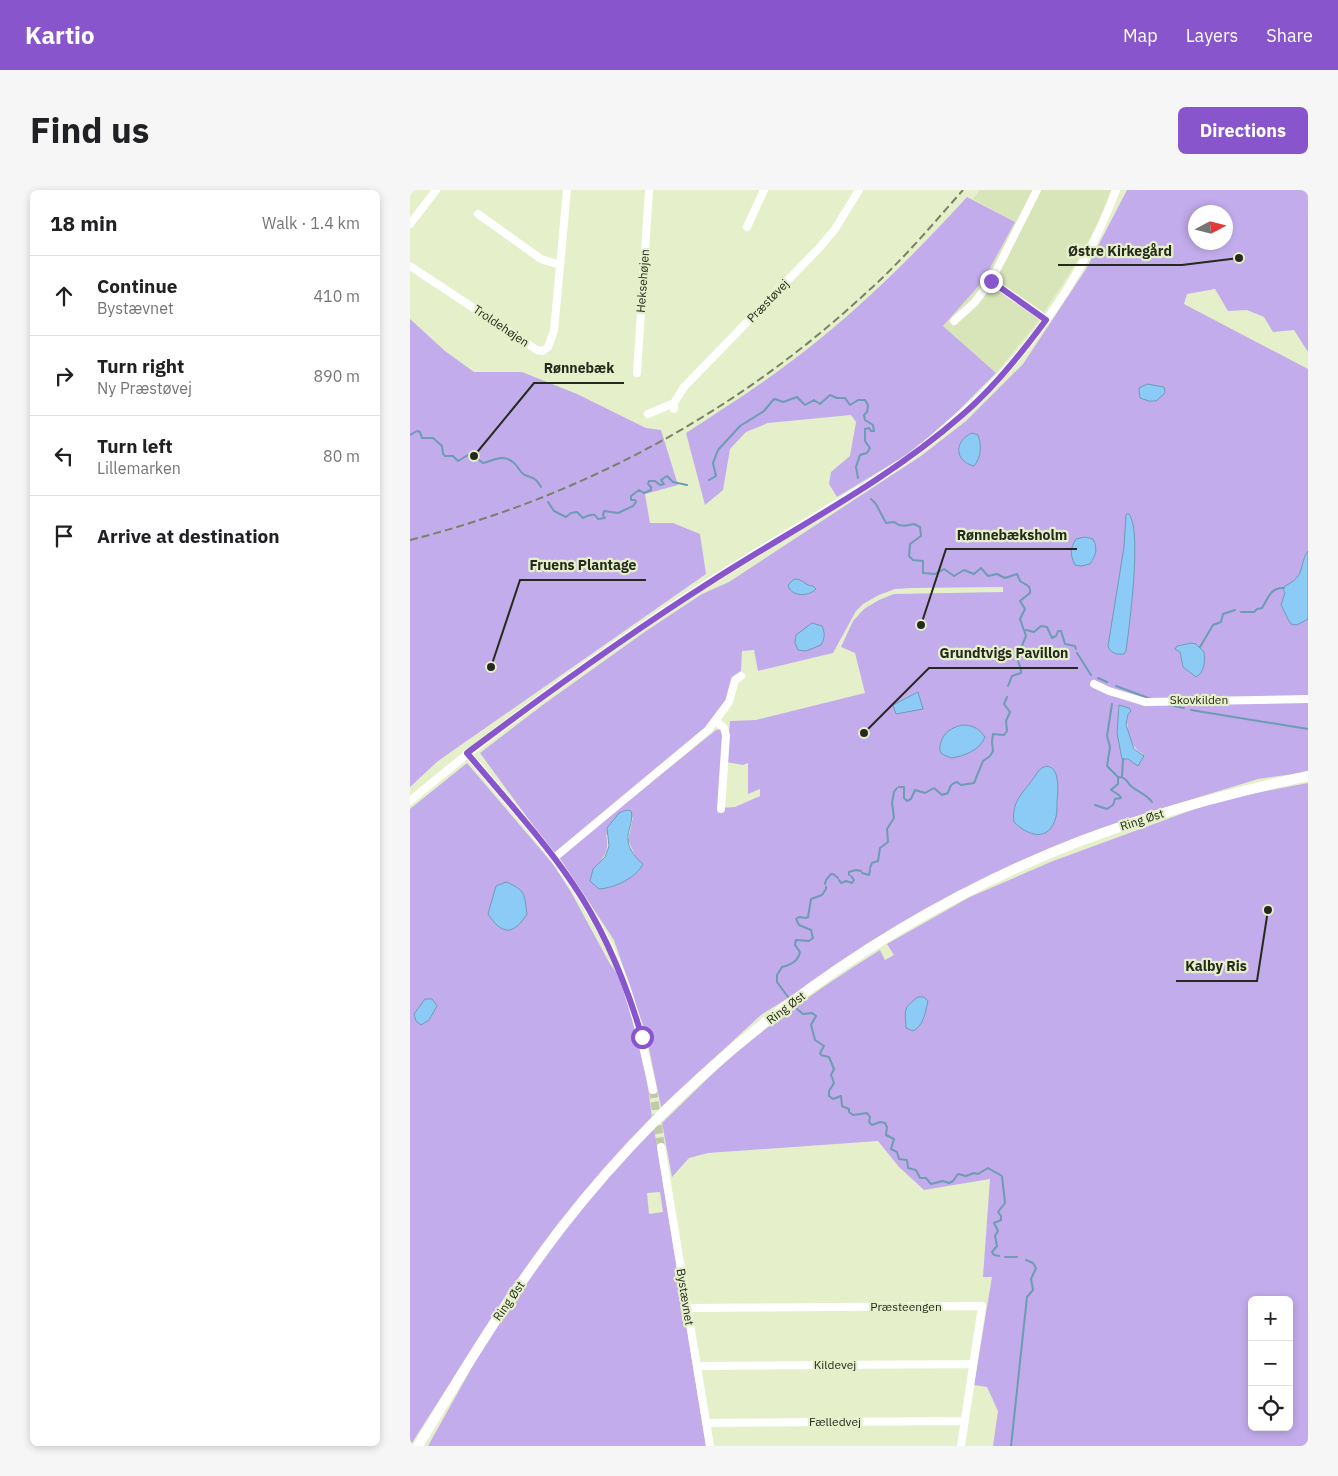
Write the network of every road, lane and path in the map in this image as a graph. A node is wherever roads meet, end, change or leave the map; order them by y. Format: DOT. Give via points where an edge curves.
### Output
graph roads {
  1 [pos="436,190"];
  2 [pos="567,190"];
  3 [pos="649,190"];
  4 [pos="764,190"];
  5 [pos="859,190"];
  6 [pos="1037,190"];
  7 [pos="1116,190"];
  8 [pos="478,214"];
  9 [pos="410,224"];
  10 [pos="747,227"];
  11 [pos="560,265"];
  12 [pos="410,266"];
  13 [pos="991,281"];
  14 [pos="1046,320"];
  15 [pos="954,321"];
  16 [pos="637,372"];
  17 [pos="648,414"];
  18 [pos="741,676"];
  19 [pos="1094,684"];
  20 [pos="1308,699"];
  21 [pos="716,721"];
  22 [pos="467,753"];
  23 [pos="1308,776"];
  24 [pos="410,801"];
  25 [pos="721,809"];
  26 [pos="554,858"];
  27 [pos="653,1090"];
  28 [pos="661,1147"];
  29 [pos="687,1308"];
  30 [pos="974,1364"];
  31 [pos="697,1366"];
  32 [pos="964,1422"];
  33 [pos="707,1423"];
  34 [pos="418,1446"];
  35 [pos="710,1446"];
  36 [pos="960,1446"];
  1 -- 9 [label="street"];
  2 -- 11 [label="street, Troldehøjen"];
  3 -- 16 [label="street, Heksehøjen"];
  4 -- 10 [label="street"];
  5 -- 17 [label="street, Præstøvej" via="820,247 684,387 674,406"];
  6 -- 13 [label="street"];
  7 -- 14 [label="street" via="1088,252"];
  8 -- 11 [label="street" via="541,259"];
  11 -- 12 [label="street, Troldehøjen" via="554,331 543,351"];
  13 -- 14 [label="street"];
  13 -- 15 [label="street"];
  14 -- 22 [label="street" via="994,384 962,416 918,451 663,612"];
  18 -- 21 [label="street" via="733,683 729,702"];
  19 -- 20 [label="street, Skovkilden" via="1145,702"];
  21 -- 25 [label="street" via="726,735"];
  21 -- 26 [label="street"];
  22 -- 24 [label="street"];
  22 -- 26 [label="street"];
  23 -- 34 [label="main road, Ring Øst" via="1172,810 1020,867 899,931 787,1007 739,1044 651,1125 562,1227 492,1325"];
  26 -- 27 [label="street" via="591,913 620,972 642,1037"];
  28 -- 29 [label="street, Bystævnet"];
  29 -- 30 [label="street, Præsteengen" via="982,1306"];
  29 -- 31 [label="street, Bystævnet"];
  30 -- 31 [label="street, Kildevej"];
  30 -- 32 [label="street, Præsteengen"];
  31 -- 33 [label="street, Bystævnet"];
  32 -- 33 [label="street, Fælledvej"];
  32 -- 36 [label="street, Præsteengen"];
  33 -- 35 [label="street, Bystævnet"];
}
